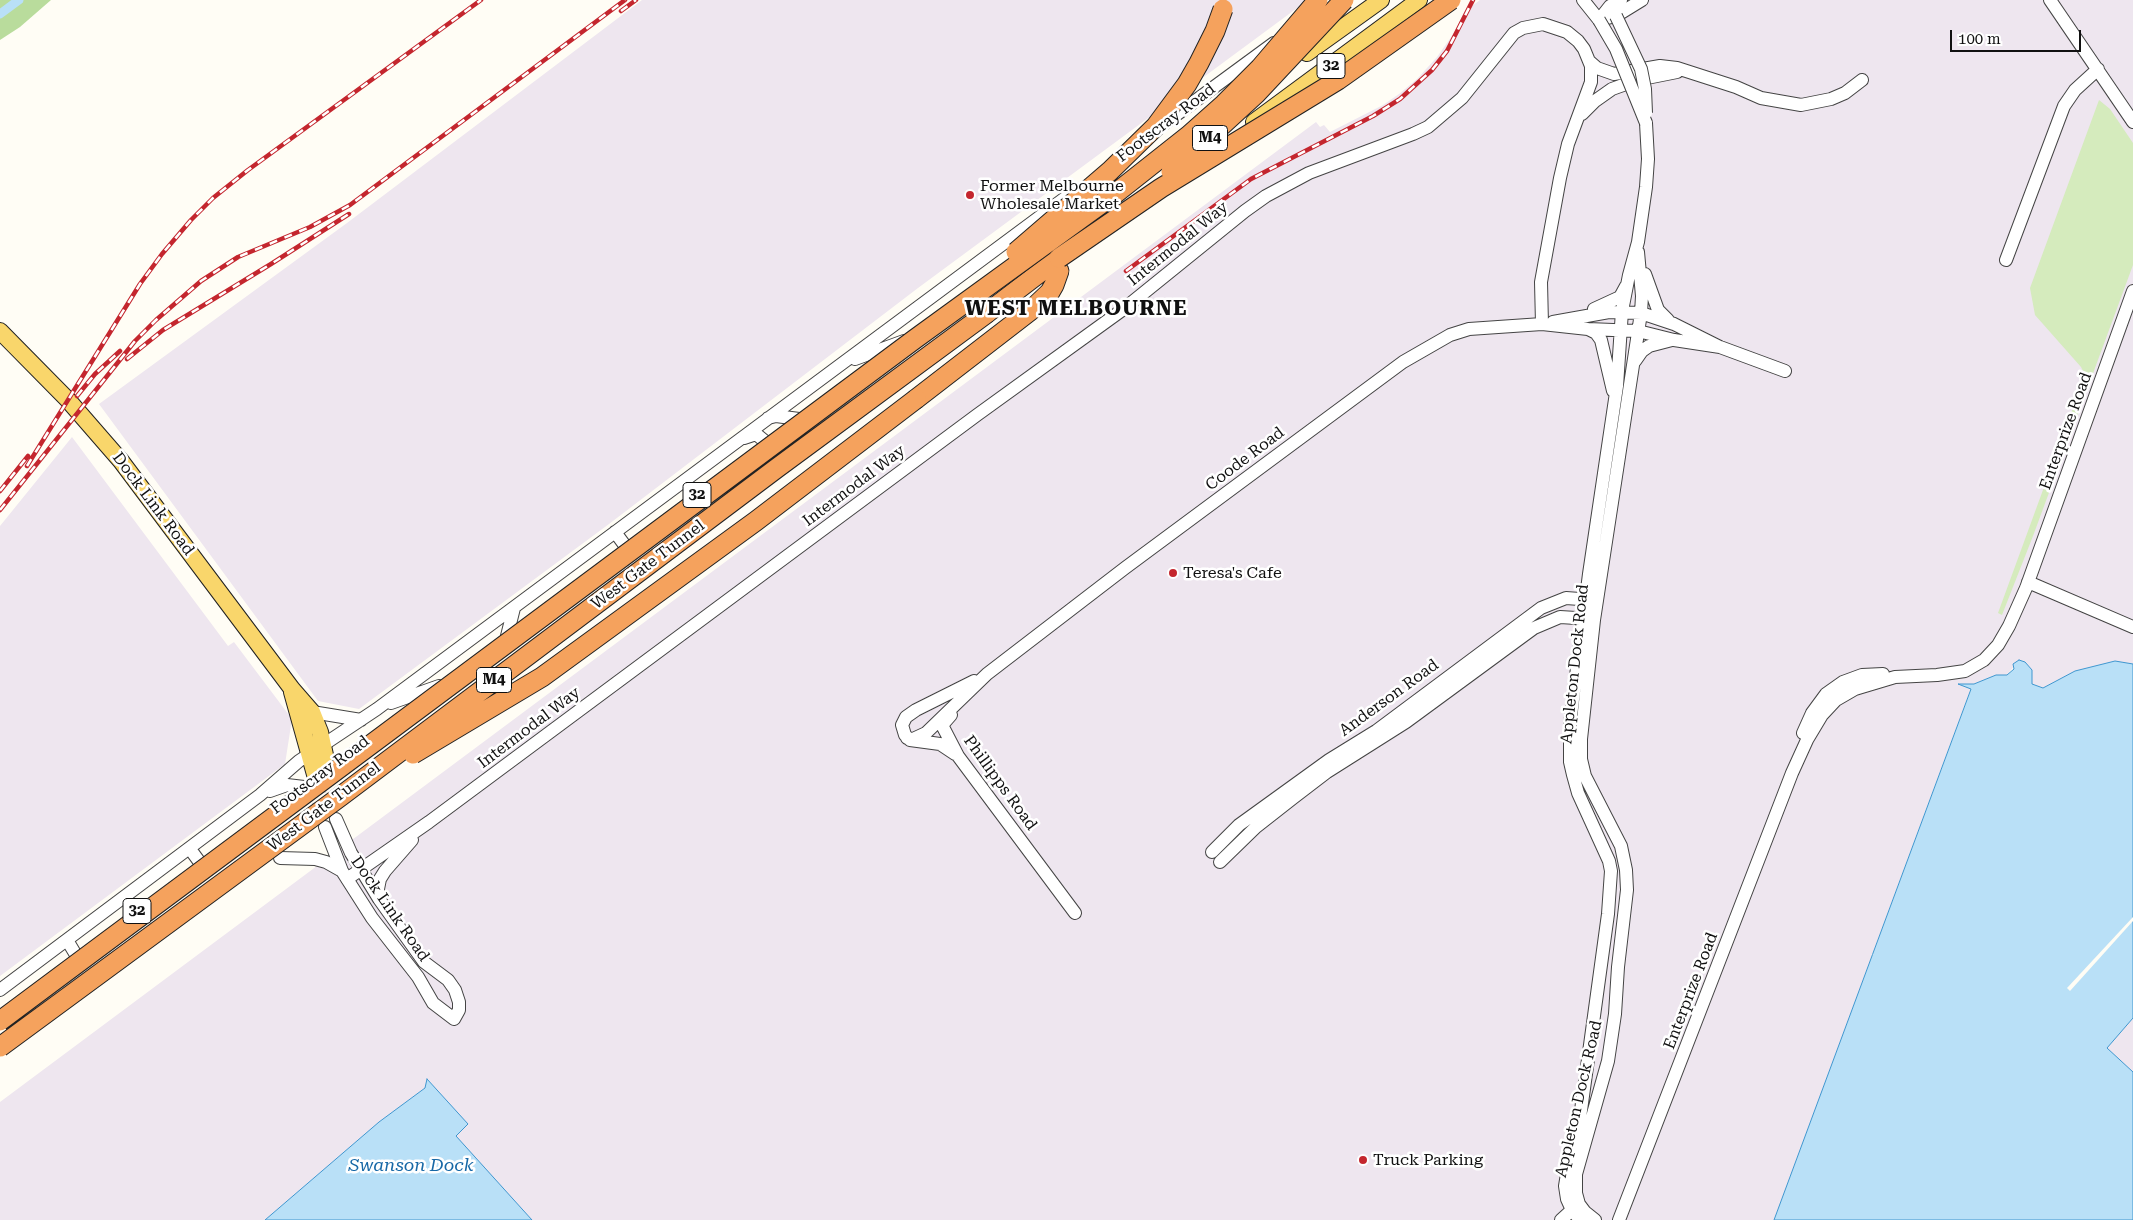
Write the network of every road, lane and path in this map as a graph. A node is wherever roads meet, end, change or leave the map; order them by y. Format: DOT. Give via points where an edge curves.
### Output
graph roads {
  1 [pos="1226,0"];
  2 [pos="1344,0"];
  3 [pos="1381,0"];
  4 [pos="1419,0"];
  5 [pos="1451,0"];
  6 [pos="1583,0"];
  7 [pos="1642,0"];
  8 [pos="2050,0"];
  9 [pos="1313,5"];
  10 [pos="1613,6"];
  11 [pos="1599,20"];
  12 [pos="1307,54"];
  13 [pos="1589,61"];
  14 [pos="2098,69"];
  15 [pos="1692,72"];
  16 [pos="1862,80"];
  17 [pos="1577,119"];
  18 [pos="2133,122"];
  19 [pos="1646,123"];
  20 [pos="1220,147"];
  21 [pos="1638,244"];
  22 [pos="2006,260"];
  23 [pos="1059,264"];
  24 [pos="1627,283"];
  25 [pos="2133,291"];
  26 [pos="1622,311"];
  27 [pos="1641,313"];
  28 [pos="1564,319"];
  29 [pos="1670,323"];
  30 [pos="1544,324"];
  31 [pos="1588,329"];
  32 [pos="1621,330"];
  33 [pos="1638,330"];
  34 [pos="0,331"];
  35 [pos="913,339"];
  36 [pos="1674,340"];
  37 [pos="1720,347"];
  38 [pos="1633,364"];
  39 [pos="1785,371"];
  40 [pos="828,373"];
  41 [pos="1614,406"];
  42 [pos="766,419"];
  43 [pos="799,419"];
  44 [pos="737,441"];
  45 [pos="767,443"];
  46 [pos="615,532"];
  47 [pos="626,547"];
  48 [pos="2028,582"];
  49 [pos="1591,600"];
  50 [pos="514,608"];
  51 [pos="1589,619"];
  52 [pos="2133,627"];
  53 [pos="507,636"];
  54 [pos="987,674"];
  55 [pos="439,686"];
  56 [pos="292,689"];
  57 [pos="377,709"];
  58 [pos="312,712"];
  59 [pos="361,720"];
  60 [pos="907,738"];
  61 [pos="317,749"];
  62 [pos="958,756"];
  63 [pos="316,778"];
  64 [pos="260,795"];
  65 [pos="341,796"];
  66 [pos="336,819"];
  67 [pos="429,822"];
  68 [pos="324,827"];
  69 [pos="190,849"];
  70 [pos="280,858"];
  71 [pos="200,864"];
  72 [pos="360,870"];
  73 [pos="344,875"];
  74 [pos="379,899"];
  75 [pos="1075,913"];
  76 [pos="66,940"];
  77 [pos="1620,950"];
  78 [pos="76,955"];
  79 [pos="33,987"];
  80 [pos="0,990"];
  81 [pos="0,1021"];
  82 [pos="0,1047"];
  83 [pos="1590,1050"];
  84 [pos="1576,1215"];
  85 [pos="1561,1220"];
  86 [pos="1595,1220"];
  87 [pos="1620,1220"];
  1 -- 35 [label="highway, bridge" via="1199,63 1156,126 1110,171"];
  2 -- 23 [label="highway, West Gate Tunnel / M4, bridge" via="1218,130"];
  3 -- 12 [label="main road, 32"];
  4 -- 20 [label="main road, 32"];
  5 -- 23 [label="highway, bridge" via="1338,80 1161,188"];
  6 -- 11 [label="street, Appleton Dock Road"];
  7 -- 10 [label="street"];
  8 -- 14 [label="street"];
  9 -- 35 [label="highway, West Gate Tunnel / M4, bridge" via="1260,68 1188,136"];
  9 -- 40 [label="street, Footscray Road"];
  10 -- 11 [label="street"];
  10 -- 19 [label="street, Appleton Dock Road, bridge" via="1641,69"];
  11 -- 19 [label="street, Appleton Dock Road, bridge" via="1619,55"];
  13 -- 15 [label="street" via="1597,68 1614,74 1660,66"];
  13 -- 17 [label="street" via="1591,82"];
  13 -- 67 [label="street, Intermodal Way" via="1584,49 1567,32 1543,24 1523,28 1506,42 1462,98 1428,127 1309,173 1266,196 1125,308"];
  14 -- 18 [label="street"];
  14 -- 22 [label="street" via="2075,90 2064,106"];
  15 -- 16 [label="street" via="1761,98 1801,105 1831,99"];
  15 -- 17 [label="street" via="1663,74 1624,84 1604,94"];
  17 -- 30 [label="street" via="1564,159 1541,282"];
  19 -- 21 [label="street, Appleton Dock Road" via="1647,171"];
  21 -- 24 [label="street, Appleton Dock Road"];
  21 -- 27 [label="street, Appleton Dock Road"];
  21 -- 29 [label="street" via="1658,310"];
  23 -- 65 [label="highway, West Gate Tunnel / M4, bridge"];
  23 -- 65 [label="highway, bridge" via="1050,292 1030,311 748,526 542,677"];
  24 -- 26 [label="street, Appleton Dock Road"];
  24 -- 28 [label="street" via="1620,297"];
  25 -- 48 [label="street, Enterprize Road"];
  26 -- 27 [label="street, Coode Road"];
  26 -- 28 [label="street, Coode Road"];
  26 -- 32 [label="street, Appleton Dock Road"];
  27 -- 29 [label="street, Coode Road"];
  27 -- 33 [label="street, Appleton Dock Road"];
  28 -- 30 [label="street, Coode Road"];
  29 -- 37 [label="street, Coode Road"];
  30 -- 31 [label="street, Coode Road"];
  30 -- 54 [label="street, Coode Road" via="1468,329 1450,335 1403,362"];
  31 -- 32 [label="street, Coode Road"];
  31 -- 41 [label="street" via="1601,340"];
  32 -- 33 [label="street, Coode Road"];
  32 -- 41 [label="street, Appleton Dock Road"];
  33 -- 36 [label="street, Coode Road"];
  33 -- 38 [label="street, Appleton Dock Road"];
  34 -- 56 [label="main road, Dock Link Road" via="121,460"];
  35 -- 40 [label="street, Footscray Road" via="851,361"];
  35 -- 81 [label="highway, West Gate Tunnel / M4, bridge"];
  36 -- 37 [label="street, Coode Road"];
  36 -- 38 [label="street" via="1649,346"];
  37 -- 39 [label="street, Coode Road"];
  38 -- 49 [label="street, Appleton Dock Road"];
  40 -- 42 [label="street, Footscray Road"];
  41 -- 49 [label="street, Appleton Dock Road"];
  42 -- 43 [label="street, Footscray Road" via="776,416"];
  42 -- 44 [label="street, Footscray Road"];
  43 -- 45 [label="main road, Footscray Road / 32"];
  44 -- 45 [label="street, Footscray Road" via="756,434"];
  44 -- 46 [label="street, Footscray Road"];
  45 -- 47 [label="main road, Footscray Road / 32"];
  46 -- 47 [label="street"];
  46 -- 50 [label="street, Footscray Road"];
  47 -- 53 [label="main road, Footscray Road / 32"];
  48 -- 52 [label="street"];
  48 -- 87 [label="street, Enterprize Road" via="2010,626 1984,660 1965,671 1895,676 1855,689 1836,700 1822,715 1792,773"];
  49 -- 51 [label="street, Appleton Dock Road"];
  49 -- 51 [label="street, Anderson Road" via="1566,598 1541,608 1376,731 1251,817 1216,857 1327,772 1406,722 1534,628 1560,617"];
  50 -- 53 [label="street"];
  50 -- 57 [label="street, Footscray Road"];
  51 -- 77 [label="street, Appleton Dock Road" via="1581,759 1593,794 1620,846 1626,870"];
  51 -- 83 [label="street, Appleton Dock Road" via="1570,723 1570,762 1578,793 1611,871"];
  53 -- 55 [label="main road, Footscray Road / 32"];
  54 -- 60 [label="street, Coode Road" via="931,729 913,739"];
  54 -- 60 [label="street, Coode Road" via="912,712 902,726"];
  54 -- 62 [label="street, Phillipps Road" via="942,725"];
  55 -- 57 [label="street, Footscray Road"];
  55 -- 63 [label="main road, Footscray Road / 32"];
  56 -- 58 [label="main road, Dock Link Road"];
  56 -- 61 [label="main road, Dock Link Road" via="299,719"];
  57 -- 59 [label="street, Footscray Road"];
  58 -- 59 [label="street"];
  58 -- 61 [label="main road, Dock Link Road"];
  59 -- 61 [label="street, Footscray Road"];
  60 -- 62 [label="street" via="914,742 940,744"];
  61 -- 63 [label="main road, Dock Link Road"];
  61 -- 64 [label="street, Footscray Road"];
  62 -- 75 [label="street, Phillipps Road"];
  63 -- 64 [label="street" via="281,786"];
  63 -- 71 [label="main road, Footscray Road / 32"];
  64 -- 69 [label="street, Footscray Road"];
  65 -- 82 [label="highway, West Gate Tunnel / M4, bridge"];
  66 -- 72 [label="street, Dock Link Road"];
  67 -- 72 [label="street, Intermodal Way"];
  67 -- 74 [label="street, Intermodal Way" via="385,871 378,885"];
  68 -- 73 [label="street, Dock Link Road"];
  69 -- 71 [label="street"];
  69 -- 76 [label="street, Footscray Road"];
  70 -- 73 [label="street" via="315,859 326,862"];
  71 -- 78 [label="main road, Footscray Road / 32"];
  72 -- 73 [label="street, Intermodal Way"];
  72 -- 74 [label="street, Dock Link Road"];
  73 -- 74 [label="street, Dock Link Road" via="372,918 418,977 433,1003 454,1019 459,1002 456,990 424,962"];
  76 -- 78 [label="street"];
  76 -- 80 [label="street, Footscray Road"];
  77 -- 83 [label="street" via="1604,1038"];
  77 -- 86 [label="street, Appleton Dock Road" via="1608,1060 1576,1174 1579,1204"];
  78 -- 79 [label="main road, Footscray Road / 32"];
  83 -- 84 [label="street, Appleton Dock Road" via="1579,1125 1565,1186 1567,1199"];
  84 -- 85 [label="street"];
}
